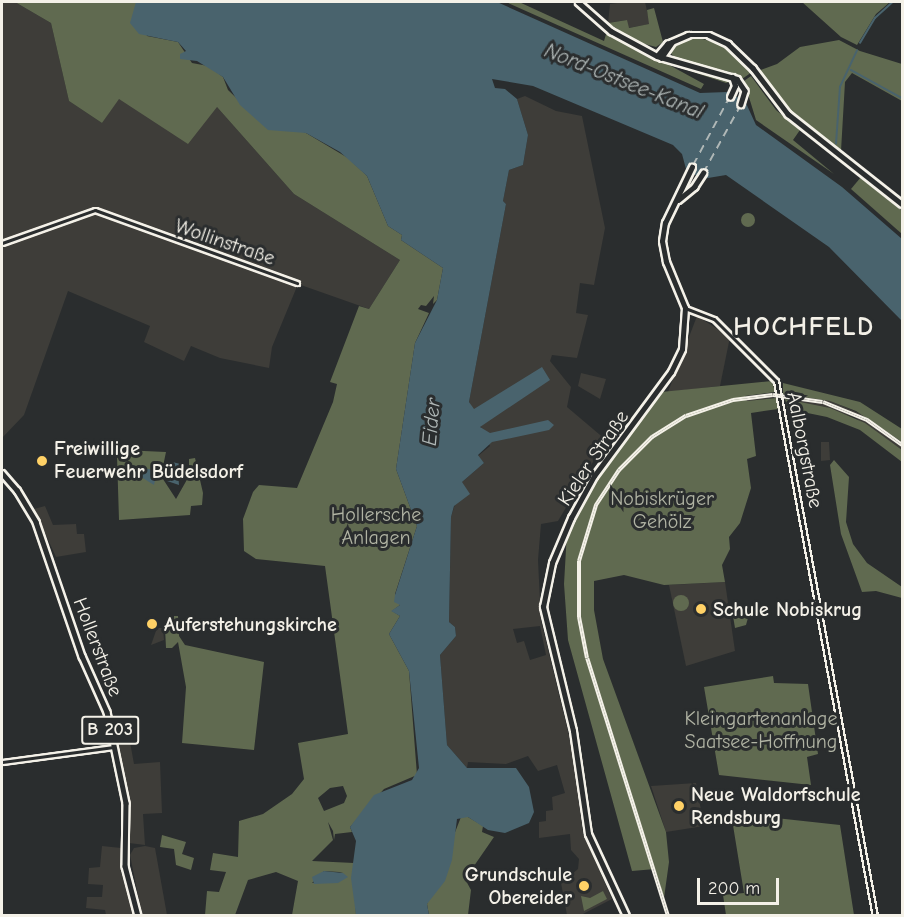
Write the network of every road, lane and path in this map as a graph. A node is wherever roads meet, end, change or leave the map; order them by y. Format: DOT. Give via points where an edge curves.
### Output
graph roads {
  1 [pos="578,2"];
  2 [pos="674,40"];
  3 [pos="667,49"];
  4 [pos="659,57"];
  5 [pos="672,63"];
  6 [pos="730,75"];
  7 [pos="731,95"];
  8 [pos="742,102"];
  9 [pos="690,170"];
  10 [pos="703,173"];
  11 [pos="678,200"];
  12 [pos="903,204"];
  13 [pos="2,243"];
  14 [pos="297,283"];
  15 [pos="685,308"];
  16 [pos="2,473"];
  17 [pos="114,747"];
  18 [pos="2,762"];
  19 [pos="138,915"];
  20 [pos="626,915"];
  21 [pos="875,915"];
  1 -- 4 [label="main road" via="611,31"];
  2 -- 3 [label="main road"];
  2 -- 4 [label="main road"];
  2 -- 12 [label="main road" via="698,34 728,44 753,68 788,114"];
  3 -- 4 [label="main road"];
  3 -- 5 [label="main road"];
  4 -- 5 [label="main road"];
  5 -- 6 [label="main road"];
  6 -- 7 [label="main road" via="735,82"];
  6 -- 8 [label="main road" via="744,87"];
  9 -- 11 [label="main road, Kieler Straße"];
  10 -- 11 [label="main road, Kieler Straße"];
  11 -- 15 [label="main road, Kieler Straße" via="663,228 662,247"];
  13 -- 14 [label="street, Wollinstraße" via="87,211 105,212"];
  15 -- 20 [label="main road, Kieler Straße" via="680,355 602,463 570,518 552,563 543,607 573,731 588,834"];
  15 -- 21 [label="street, Aalborgstraße" via="714,320 776,381"];
  16 -- 17 [label="main road, Hollerstraße / B 203" via="20,493 36,522 82,656 107,712"];
  17 -- 18 [label="street"];
  17 -- 19 [label="main road, Hollerstraße / B 203" via="126,803 125,866"];
}
